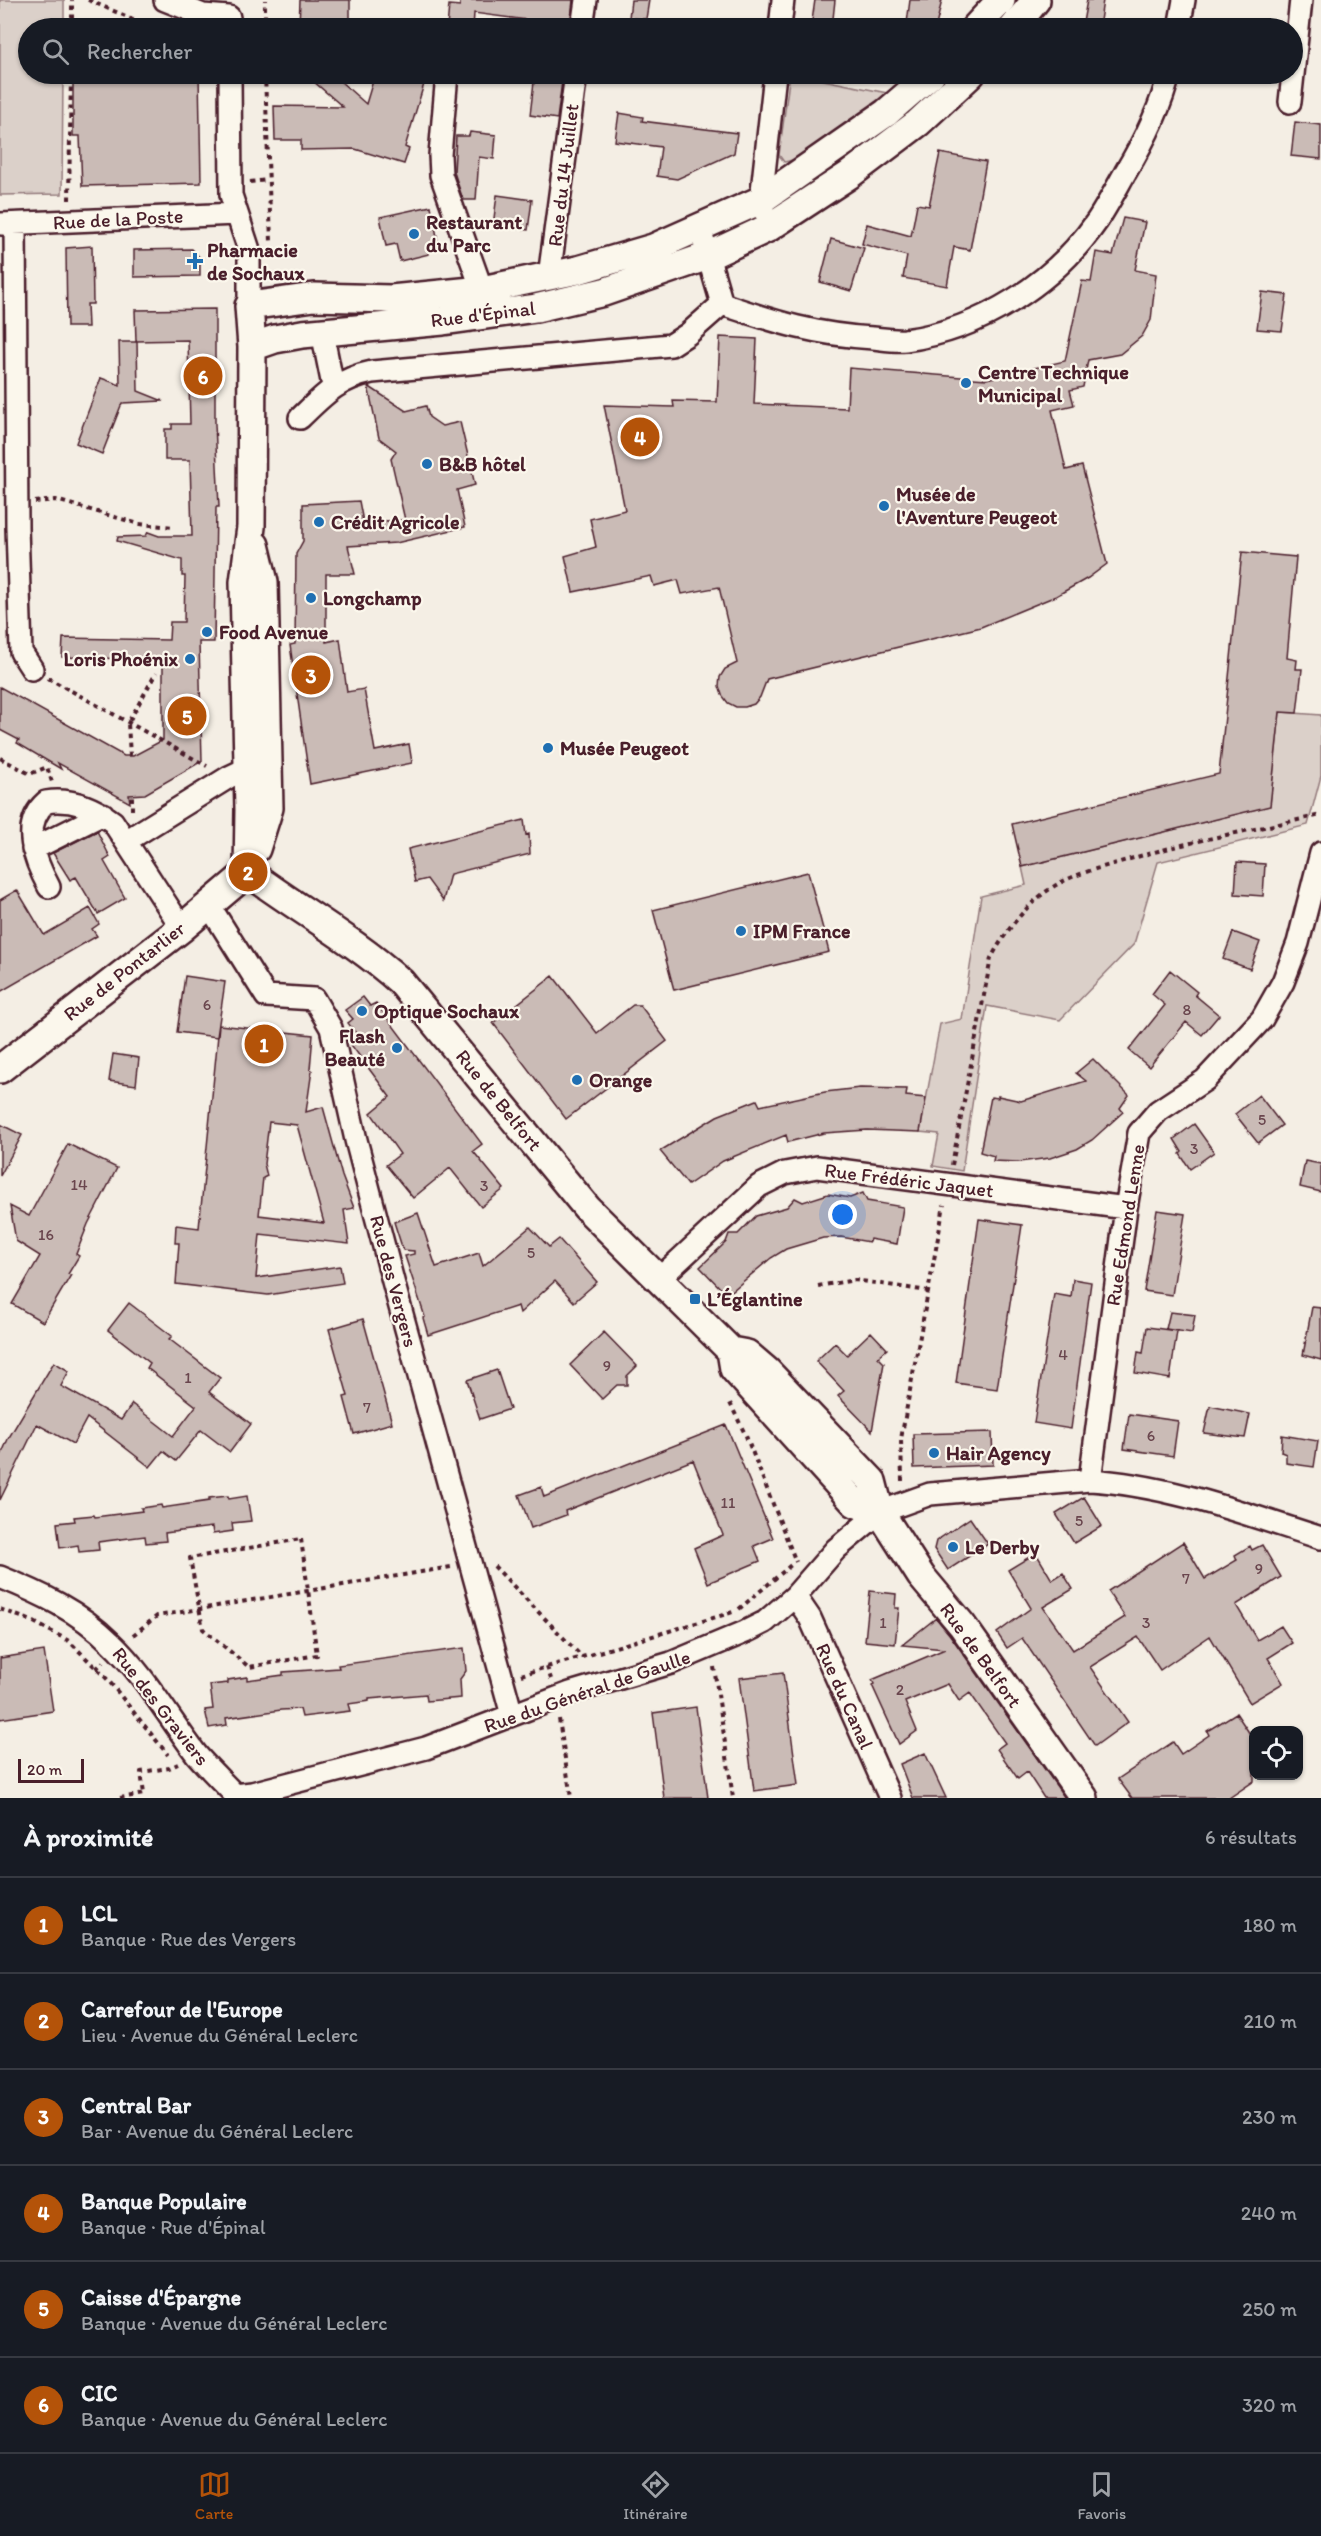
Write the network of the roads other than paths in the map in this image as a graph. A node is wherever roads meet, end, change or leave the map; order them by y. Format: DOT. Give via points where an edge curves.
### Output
graph roads {
  1 [pos="165,0"];
  2 [pos="586,0"];
  3 [pos="783,0"];
  4 [pos="1001,0"];
  5 [pos="1036,0"];
  6 [pos="1184,0"];
  7 [pos="1301,0"];
  8 [pos="229,15"];
  9 [pos="583,18"];
  10 [pos="781,18"];
  11 [pos="984,18"];
  12 [pos="1021,18"];
  13 [pos="1181,18"];
  14 [pos="1299,18"];
  15 [pos="230,84"];
  16 [pos="446,84"];
  17 [pos="575,84"];
  18 [pos="774,84"];
  19 [pos="919,84"];
  20 [pos="960,84"];
  21 [pos="1165,84"];
  22 [pos="1292,84"];
  23 [pos="1290,102"];
  24 [pos="761,200"];
  25 [pos="237,214"];
  26 [pos="7,225"];
  27 [pos="700,228"];
  28 [pos="768,228"];
  29 [pos="708,256"];
  30 [pos="549,277"];
  31 [pos="485,302"];
  32 [pos="722,304"];
  33 [pos="249,306"];
  34 [pos="322,332"];
  35 [pos="252,347"];
  36 [pos="333,386"];
  37 [pos="300,418"];
  38 [pos="251,527"];
  39 [pos="32,669"];
  40 [pos="239,773"];
  41 [pos="102,814"];
  42 [pos="126,841"];
  43 [pos="33,849"];
  44 [pos="1321,854"];
  45 [pos="248,872"];
  46 [pos="49,887"];
  47 [pos="209,905"];
  48 [pos="182,928"];
  49 [pos="0,1069"];
  50 [pos="1126,1208"];
  51 [pos="660,1278"];
  52 [pos="1089,1480"];
  53 [pos="880,1512"];
  54 [pos="1321,1538"];
  55 [pos="0,1577"];
  56 [pos="795,1596"];
  57 [pos="512,1715"];
  58 [pos="252,1796"];
  59 [pos="890,1798"];
  60 [pos="1084,1798"];
  1 -- 8 [label="street" via="203,15"];
  2 -- 9 [label="street"];
  3 -- 10 [label="street"];
  4 -- 11 [label="main road"];
  5 -- 12 [label="main road"];
  6 -- 13 [label="street"];
  7 -- 14 [label="street"];
  15 -- 25 [label="street" via="230,189"];
  16 -- 31 [label="street" via="441,175"];
  17 -- 30 [label="street, Rue du 14 Juillet"];
  18 -- 24 [label="street"];
  19 -- 24 [label="main road, Rue d'Épinal" via="886,113"];
  20 -- 28 [label="main road, Rue d'Épinal" via="918,123 849,175"];
  21 -- 32 [label="street" via="1140,147 1097,221 1034,288 994,311 942,333 903,340 842,337 788,327"];
  22 -- 23 [label="street"];
  24 -- 27 [label="main road, Rue d'Épinal"];
  24 -- 28 [label="street"];
  25 -- 26 [label="street, Rue de la Poste"];
  25 -- 33 [label="street" via="249,250"];
  26 -- 39 [label="street" via="21,652"];
  27 -- 29 [label="street"];
  27 -- 30 [label="main road, Rue d'Épinal" via="653,248"];
  28 -- 29 [label="main road, Rue d'Épinal"];
  29 -- 31 [label="main road, Rue d'Épinal" via="604,292 536,308"];
  29 -- 32 [label="street"];
  30 -- 31 [label="main road, Rue d'Épinal"];
  31 -- 33 [label="main road, Rue d'Épinal" via="314,297"];
  31 -- 34 [label="main road, Rue d'Épinal"];
  32 -- 36 [label="street" via="670,345 372,372"];
  33 -- 35 [label="main road"];
  34 -- 35 [label="main road, Rue d'Épinal" via="284,337"];
  34 -- 36 [label="street"];
  35 -- 38 [label="main road"];
  36 -- 37 [label="street"];
  38 -- 40 [label="main road" via="244,582"];
  38 -- 45 [label="main road" via="264,582 269,808"];
  40 -- 42 [label="street"];
  40 -- 45 [label="main road"];
  41 -- 42 [label="street"];
  41 -- 43 [label="street"];
  41 -- 43 [label="street" via="77,802 46,802 33,820"];
  42 -- 48 [label="street"];
  43 -- 46 [label="street"];
  44 -- 50 [label="street, Rue Edmond Lenne" via="1298,943 1283,982 1262,1019 1205,1080 1158,1111 1139,1133"];
  45 -- 47 [label="main road, Rue de Pontarlier"];
  45 -- 51 [label="main road, Rue de Belfort" via="373,956 401,982 587,1209"];
  47 -- 48 [label="main road, Rue de Pontarlier"];
  47 -- 57 [label="street, Rue des Vergers" via="266,996 314,999 331,1028 356,1140"];
  48 -- 49 [label="main road, Rue de Pontarlier"];
  50 -- 51 [label="street, Rue Frédéric Jaquet" via="817,1167 785,1173 759,1186"];
  50 -- 52 [label="street, Rue Edmond Lenne"];
  51 -- 53 [label="main road, Rue de Belfort" via="731,1351 734,1369 855,1503"];
  52 -- 53 [label="street" via="930,1494"];
  52 -- 54 [label="street" via="1185,1495"];
  53 -- 56 [label="street, Rue du Général de Gaulle" via="836,1549"];
  53 -- 60 [label="main road, Rue de Belfort" via="921,1576 962,1625"];
  55 -- 58 [label="street, Rue des Graviers" via="42,1593 85,1620 137,1670 188,1763 235,1795"];
  56 -- 57 [label="street, Rue du Général de Gaulle" via="765,1622 707,1649"];
  56 -- 59 [label="street, Rue du Canal" via="810,1618"];
  57 -- 58 [label="street, Rue du Général de Gaulle" via="426,1748 330,1771"];
}
